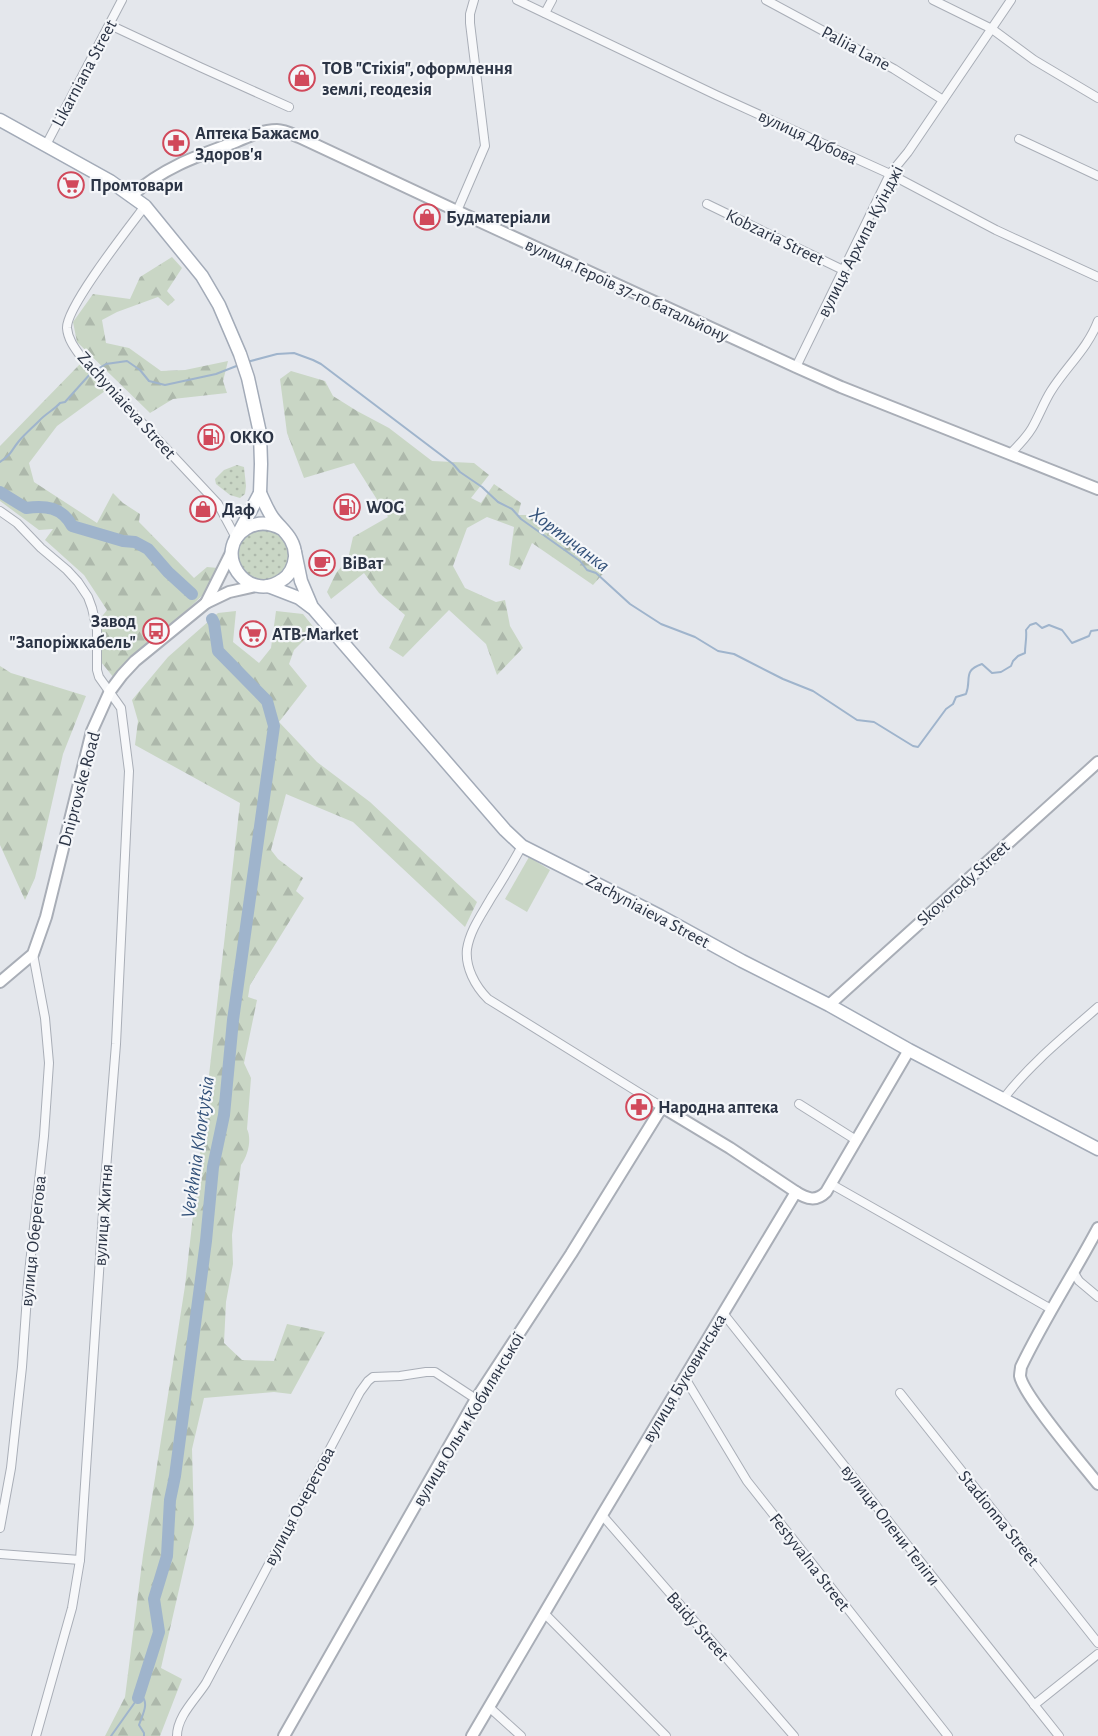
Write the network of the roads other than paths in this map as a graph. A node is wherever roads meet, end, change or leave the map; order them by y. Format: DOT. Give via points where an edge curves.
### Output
graph roads {
  1 [pos="122,0"];
  2 [pos="474,0"];
  3 [pos="517,0"];
  4 [pos="552,0"];
  5 [pos="766,0"];
  6 [pos="933,0"];
  7 [pos="1011,0"];
  8 [pos="545,13"];
  9 [pos="110,25"];
  10 [pos="992,29"];
  11 [pos="1098,98"];
  12 [pos="943,100"];
  13 [pos="289,107"];
  14 [pos="0,120"];
  15 [pos="1018,139"];
  16 [pos="46,145"];
  17 [pos="890,174"];
  18 [pos="1098,176"];
  19 [pos="131,195"];
  20 [pos="707,204"];
  21 [pos="145,206"];
  22 [pos="457,212"];
  23 [pos="843,270"];
  24 [pos="1098,277"];
  25 [pos="1098,321"];
  26 [pos="796,367"];
  27 [pos="1011,453"];
  28 [pos="1098,489"];
  29 [pos="260,493"];
  30 [pos="0,511"];
  31 [pos="282,529"];
  32 [pos="234,545"];
  33 [pos="295,552"];
  34 [pos="262,586"];
  35 [pos="206,603"];
  36 [pos="312,607"];
  37 [pos="111,691"];
  38 [pos="1098,762"];
  39 [pos="522,846"];
  40 [pos="33,954"];
  41 [pos="0,982"];
  42 [pos="829,1005"];
  43 [pos="1098,1008"];
  44 [pos="909,1050"];
  45 [pos="1004,1098"];
  46 [pos="799,1104"];
  47 [pos="662,1107"];
  48 [pos="856,1140"];
  49 [pos="1098,1149"];
  50 [pos="831,1184"];
  51 [pos="796,1192"];
  52 [pos="1098,1228"];
  53 [pos="1074,1273"];
  54 [pos="1098,1298"];
  55 [pos="1051,1309"];
  56 [pos="723,1313"];
  57 [pos="685,1378"];
  58 [pos="900,1393"];
  59 [pos="476,1399"];
  60 [pos="1098,1484"];
  61 [pos="602,1515"];
  62 [pos="0,1528"];
  63 [pos="0,1554"];
  64 [pos="80,1560"];
  65 [pos="544,1613"];
  66 [pos="1098,1643"];
  67 [pos="1098,1654"];
  68 [pos="1034,1705"];
  69 [pos="489,1707"];
  70 [pos="36,1736"];
  71 [pos="177,1736"];
  72 [pos="284,1736"];
  73 [pos="472,1736"];
  74 [pos="521,1736"];
  75 [pos="666,1736"];
  76 [pos="794,1736"];
  77 [pos="948,1736"];
  78 [pos="1059,1736"];
  1 -- 9 [label="street, Likarniana Street"];
  2 -- 22 [label="street" via="470,23 485,146"];
  3 -- 8 [label="street, вулиця Дубова"];
  4 -- 8 [label="street"];
  5 -- 12 [label="street, Paliia Lane"];
  6 -- 10 [label="street"];
  7 -- 10 [label="street, вулиця Архипа Куїнджі"];
  8 -- 17 [label="street, вулиця Дубова"];
  9 -- 13 [label="street"];
  9 -- 16 [label="street, Likarniana Street"];
  10 -- 11 [label="street"];
  10 -- 12 [label="street, вулиця Архипа Куїнджі"];
  12 -- 17 [label="street, вулиця Архипа Куїнджі"];
  14 -- 16 [label="main road"];
  15 -- 18 [label="street"];
  16 -- 19 [label="main road"];
  17 -- 23 [label="street, вулиця Архипа Куїнджі"];
  17 -- 24 [label="street, вулиця Дубова" via="996,230"];
  19 -- 21 [label="main road"];
  19 -- 22 [label="street, вулиця Героїв 37-го батальйону" via="160,173 188,159 255,134 280,130"];
  20 -- 23 [label="street, Kobzaria Street"];
  21 -- 29 [label="main road" via="202,276 240,354 260,433"];
  21 -- 32 [label="street, Zachyniaieva Street" via="71,313 67,327 71,343 218,504"];
  22 -- 26 [label="street, вулиця Героїв 37-го батальйону"];
  23 -- 26 [label="street, вулиця Архипа Куїнджі"];
  25 -- 27 [label="street" via="1082,351 1050,393 1033,427"];
  26 -- 27 [label="street, вулиця Героїв 37-го батальйону"];
  27 -- 28 [label="street, вулиця Героїв 37-го батальйону"];
  29 -- 31 [label="main road"];
  29 -- 32 [label="main road"];
  30 -- 37 [label="street, вулиця Житня" via="67,570 88,597 97,630 96,670"];
  31 -- 32 [label="main road" via="257,524 245,529"];
  31 -- 33 [label="main road"];
  32 -- 34 [label="main road" via="233,564 239,576"];
  32 -- 35 [label="street"];
  33 -- 34 [label="main road" via="286,577 274,585"];
  33 -- 36 [label="main road" via="300,581"];
  34 -- 35 [label="street, Dniprovske Road" via="229,592"];
  34 -- 36 [label="main road, Zachyniaieva Street" via="299,598"];
  35 -- 37 [label="street, Dniprovske Road" via="135,661"];
  36 -- 39 [label="main road, Zachyniaieva Street"];
  37 -- 40 [label="street, Dniprovske Road" via="92,731 46,918"];
  37 -- 64 [label="street, вулиця Житня" via="123,714 129,771 117,1044"];
  38 -- 42 [label="street, Skovorody Street"];
  39 -- 42 [label="main road, Zachyniaieva Street"];
  39 -- 47 [label="street" via="474,927 467,949 471,976 488,999"];
  40 -- 41 [label="street, Dniprovske Road"];
  40 -- 62 [label="street, вулиця Оберегова" via="49,1063 22,1367"];
  42 -- 44 [label="main road, Zachyniaieva Street"];
  43 -- 45 [label="street" via="1017,1081"];
  44 -- 45 [label="main road, Zachyniaieva Street"];
  44 -- 48 [label="street"];
  45 -- 49 [label="main road, Zachyniaieva Street"];
  46 -- 48 [label="street"];
  47 -- 51 [label="street"];
  47 -- 59 [label="street, вулиця Ольги Кобилянської"];
  48 -- 50 [label="street"];
  50 -- 51 [label="street" via="819,1198"];
  50 -- 55 [label="street"];
  51 -- 56 [label="street, вулиця Буковинська"];
  52 -- 53 [label="street"];
  53 -- 54 [label="street"];
  53 -- 55 [label="street"];
  55 -- 60 [label="street" via="1020,1375 1040,1410"];
  56 -- 57 [label="street, вулиця Буковинська"];
  56 -- 68 [label="street, вулиця Олени Теліги"];
  57 -- 61 [label="street, вулиця Буковинська"];
  57 -- 77 [label="street, Festyvalna Street" via="747,1481"];
  58 -- 66 [label="street, Stadionna Street"];
  59 -- 71 [label="street, вулиця Очеретова" via="435,1372 370,1378 206,1683 193,1699"];
  59 -- 72 [label="street, вулиця Ольги Кобилянської"];
  61 -- 65 [label="street, вулиця Буковинська"];
  61 -- 76 [label="street, Baidy Street"];
  63 -- 64 [label="street"];
  64 -- 70 [label="street, вулиця Житня" via="72,1608"];
  65 -- 69 [label="street, вулиця Буковинська"];
  65 -- 75 [label="street"];
  67 -- 68 [label="street"];
  68 -- 78 [label="street, вулиця Олени Теліги"];
  69 -- 73 [label="street, вулиця Буковинська"];
  69 -- 74 [label="street"];
}
